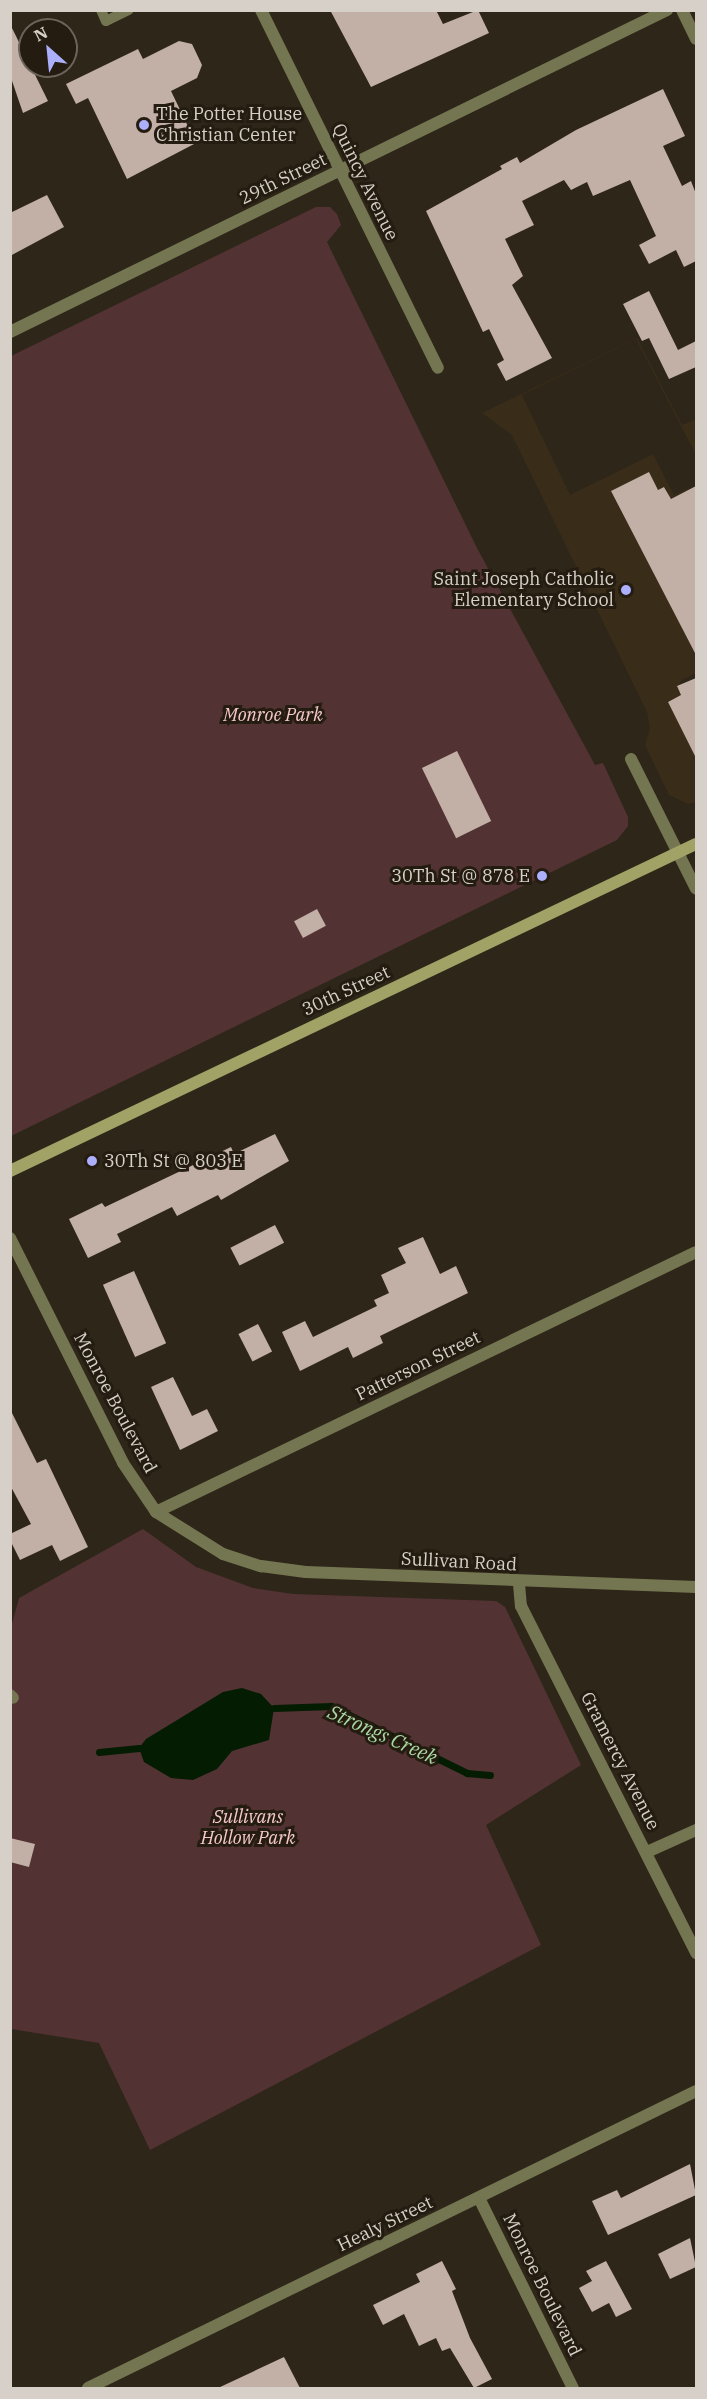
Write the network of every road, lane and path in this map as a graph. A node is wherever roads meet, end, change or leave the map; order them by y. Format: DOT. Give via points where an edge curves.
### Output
graph roads {
  1 [pos="101,10"];
  2 [pos="129,10"];
  3 [pos="261,10"];
  4 [pos="667,10"];
  5 [pos="682,10"];
  6 [pos="696,39"];
  7 [pos="339,172"];
  8 [pos="10,332"];
  9 [pos="438,368"];
  10 [pos="631,759"];
  11 [pos="696,844"];
  12 [pos="679,853"];
  13 [pos="696,889"];
  14 [pos="10,1171"];
  15 [pos="10,1238"];
  16 [pos="696,1252"];
  17 [pos="156,1512"];
  18 [pos="223,1554"];
  19 [pos="519,1584"];
  20 [pos="696,1587"];
  21 [pos="696,1830"];
  22 [pos="647,1852"];
  23 [pos="696,1953"];
  24 [pos="696,2091"];
  25 [pos="478,2198"];
  26 [pos="88,2388"];
  27 [pos="573,2388"];
  1 -- 2 [label="lane" via="106,21"];
  3 -- 7 [label="street, Quincy Avenue"];
  4 -- 7 [label="street, 29th Street"];
  5 -- 6 [label="street"];
  7 -- 8 [label="street, 29th Street"];
  7 -- 9 [label="street, Quincy Avenue"];
  10 -- 12 [label="street"];
  11 -- 12 [label="main road, 30th Street"];
  12 -- 13 [label="street"];
  12 -- 14 [label="main road, 30th Street"];
  15 -- 17 [label="street, Monroe Boulevard" via="123,1463"];
  16 -- 17 [label="street, Patterson Street"];
  17 -- 18 [label="street, Monroe Boulevard"];
  18 -- 19 [label="street, Sullivan Road" via="261,1566 306,1572"];
  19 -- 20 [label="street, Sullivan Road"];
  19 -- 22 [label="street, Gramercy Avenue" via="521,1606"];
  21 -- 22 [label="street"];
  22 -- 23 [label="street, Gramercy Avenue"];
  24 -- 25 [label="street, Healy Street"];
  25 -- 26 [label="street, Healy Street"];
  25 -- 27 [label="street, Monroe Boulevard"];
}
